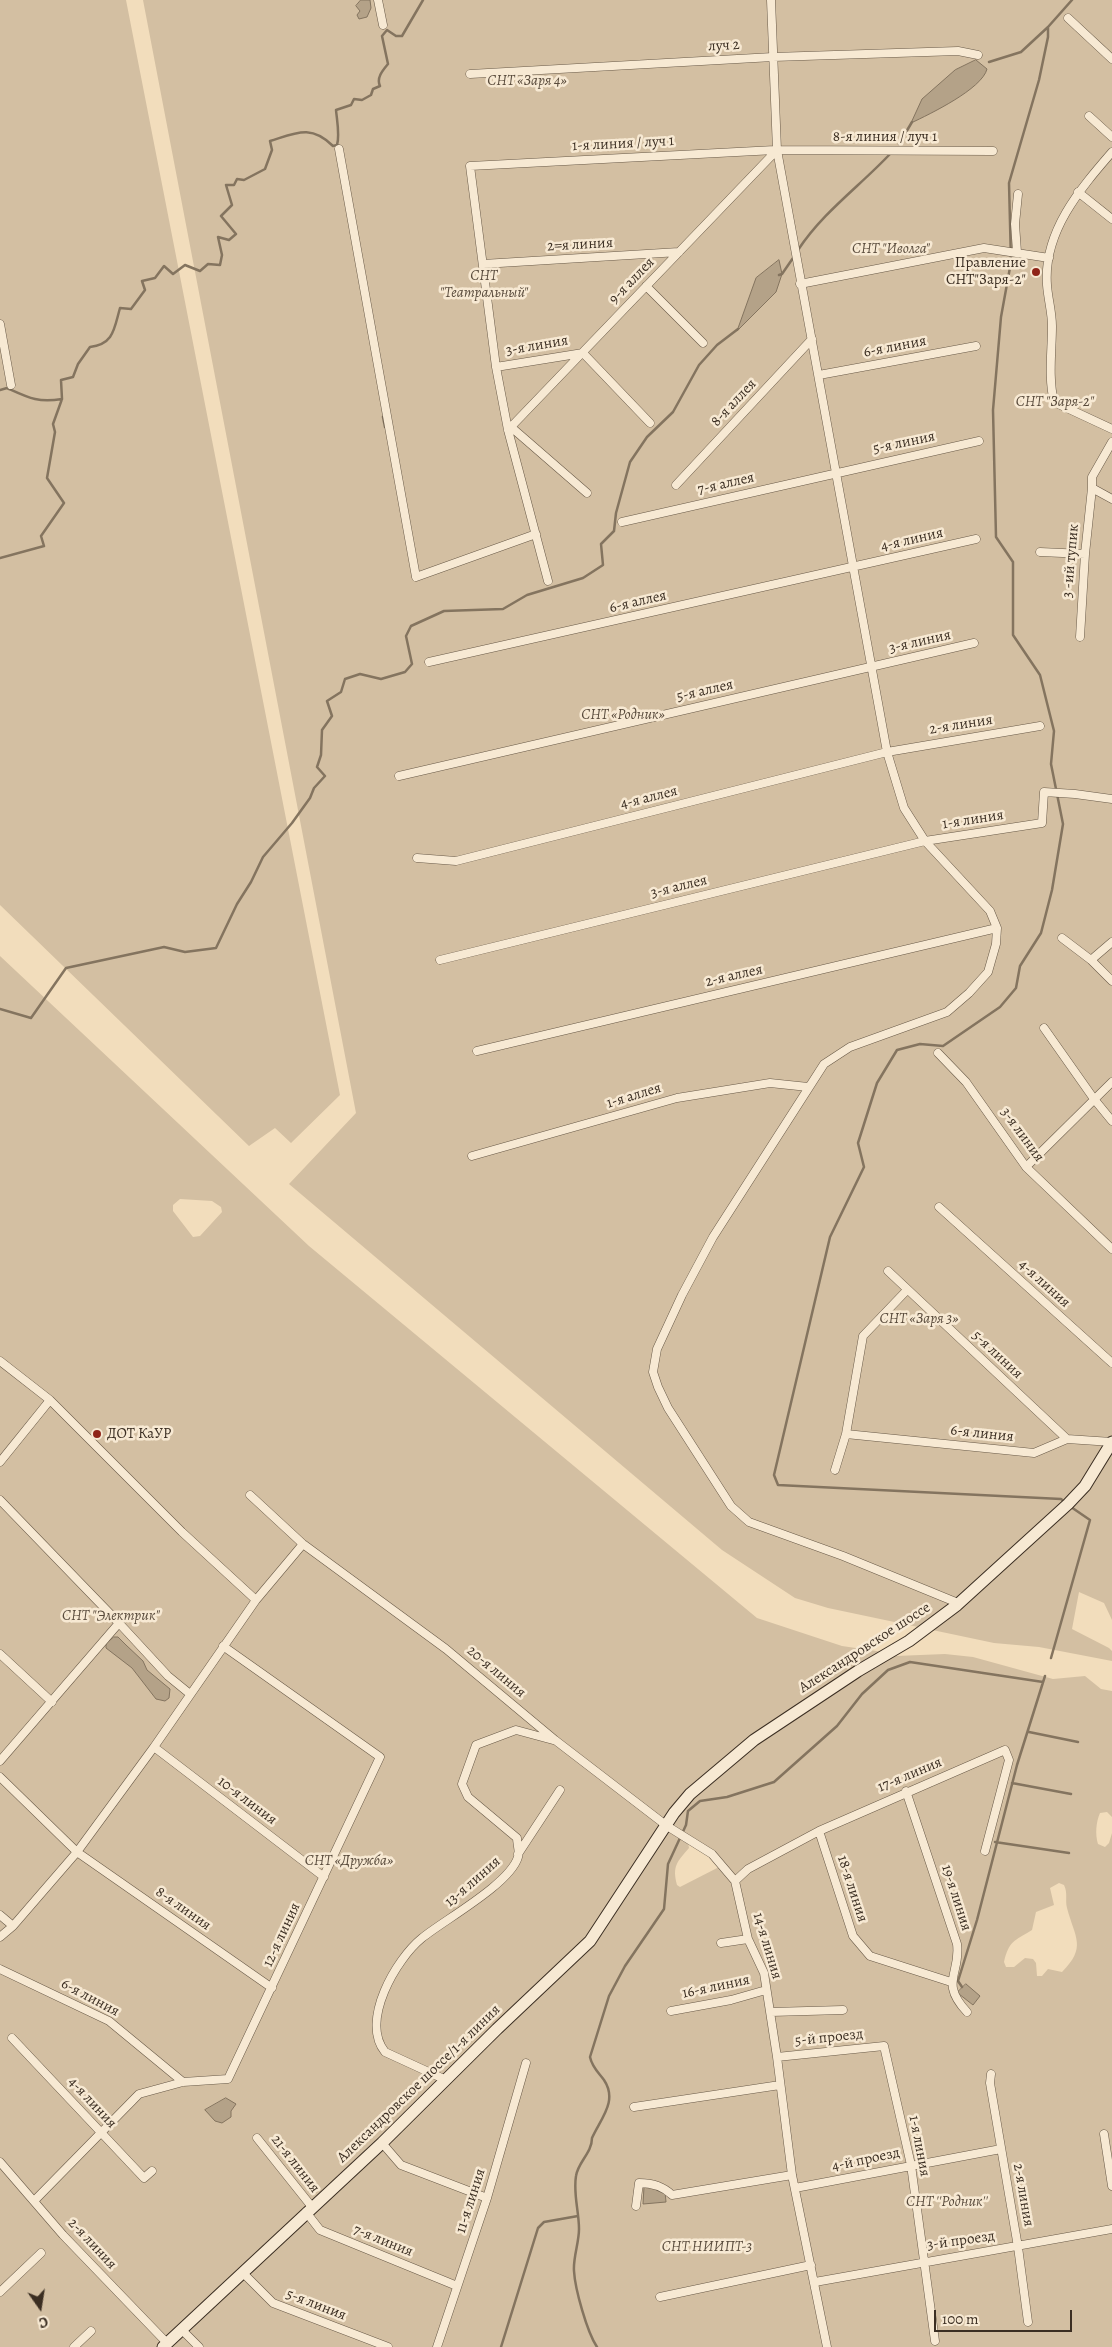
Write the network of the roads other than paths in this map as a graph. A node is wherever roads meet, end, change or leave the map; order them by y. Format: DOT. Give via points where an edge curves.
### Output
graph roads {
  1 [pos="378,0"];
  2 [pos="771,0"];
  3 [pos="1068,18"];
  4 [pos="383,25"];
  5 [pos="978,55"];
  6 [pos="773,57"];
  7 [pos="1112,59"];
  8 [pos="470,74"];
  9 [pos="1089,116"];
  10 [pos="1112,137"];
  11 [pos="339,149"];
  12 [pos="777,150"];
  13 [pos="993,151"];
  14 [pos="1112,152"];
  15 [pos="1078,192"];
  16 [pos="1018,194"];
  17 [pos="1112,218"];
  18 [pos="1014,251"];
  19 [pos="679,252"];
  20 [pos="1049,258"];
  21 [pos="483,264"];
  22 [pos="800,284"];
  23 [pos="646,286"];
  24 [pos="0,324"];
  25 [pos="1,336"];
  26 [pos="812,339"];
  27 [pos="703,343"];
  28 [pos="976,346"];
  29 [pos="583,352"];
  30 [pos="496,367"];
  31 [pos="819,375"];
  32 [pos="11,385"];
  33 [pos="650,423"];
  34 [pos="510,429"];
  35 [pos="1112,429"];
  36 [pos="979,441"];
  37 [pos="1112,442"];
  38 [pos="835,473"];
  39 [pos="676,485"];
  40 [pos="1092,488"];
  41 [pos="587,492"];
  42 [pos="1112,499"];
  43 [pos="622,522"];
  44 [pos="536,534"];
  45 [pos="976,539"];
  46 [pos="1040,552"];
  47 [pos="1085,554"];
  48 [pos="854,568"];
  49 [pos="548,581"];
  50 [pos="1080,637"];
  51 [pos="974,643"];
  52 [pos="429,662"];
  53 [pos="871,666"];
  54 [pos="1040,726"];
  55 [pos="887,752"];
  56 [pos="399,776"];
  57 [pos="1112,799"];
  58 [pos="925,841"];
  59 [pos="417,858"];
  60 [pos="997,928"];
  61 [pos="1062,938"];
  62 [pos="1112,942"];
  63 [pos="440,960"];
  64 [pos="1091,960"];
  65 [pos="1112,981"];
  66 [pos="1044,1028"];
  67 [pos="477,1051"];
  68 [pos="938,1053"];
  69 [pos="1112,1082"];
  70 [pos="808,1087"];
  71 [pos="1094,1099"];
  72 [pos="1112,1121"];
  73 [pos="472,1156"];
  74 [pos="1026,1168"];
  75 [pos="940,1207"];
  76 [pos="1112,1249"];
  77 [pos="888,1271"];
  78 [pos="907,1290"];
  79 [pos="0,1361"];
  80 [pos="1112,1363"];
  81 [pos="50,1400"];
  82 [pos="846,1434"];
  83 [pos="1067,1439"];
  84 [pos="1112,1442"];
  85 [pos="0,1462"];
  86 [pos="835,1470"];
  87 [pos="250,1495"];
  88 [pos="0,1500"];
  89 [pos="303,1544"];
  90 [pos="256,1600"];
  91 [pos="958,1603"];
  92 [pos="119,1623"];
  93 [pos="223,1646"];
  94 [pos="0,1654"];
  95 [pos="190,1694"];
  96 [pos="52,1702"];
  97 [pos="555,1740"];
  98 [pos="154,1747"];
  99 [pos="0,1761"];
  100 [pos="0,1777"];
  101 [pos="560,1790"];
  102 [pos="906,1791"];
  103 [pos="667,1826"];
  104 [pos="819,1831"];
  105 [pos="985,1851"];
  106 [pos="77,1852"];
  107 [pos="518,1854"];
  108 [pos="324,1877"];
  109 [pos="736,1881"];
  110 [pos="0,1915"];
  111 [pos="13,1926"];
  112 [pos="0,1937"];
  113 [pos="748,1939"];
  114 [pos="721,1943"];
  115 [pos="0,1969"];
  116 [pos="951,1982"];
  117 [pos="272,1988"];
  118 [pos="766,1990"];
  119 [pos="844,2010"];
  120 [pos="671,2011"];
  121 [pos="771,2012"];
  122 [pos="967,2012"];
  123 [pos="12,2038"];
  124 [pos="884,2046"];
  125 [pos="777,2057"];
  126 [pos="526,2063"];
  127 [pos="991,2074"];
  128 [pos="446,2080"];
  129 [pos="183,2082"];
  130 [pos="780,2084"];
  131 [pos="634,2107"];
  132 [pos="101,2133"];
  133 [pos="1104,2134"];
  134 [pos="257,2138"];
  135 [pos="382,2143"];
  136 [pos="1001,2149"];
  137 [pos="0,2162"];
  138 [pos="910,2165"];
  139 [pos="152,2171"];
  140 [pos="792,2175"];
  141 [pos="1112,2186"];
  142 [pos="795,2188"];
  143 [pos="487,2198"];
  144 [pos="34,2200"];
  145 [pos="636,2206"];
  146 [pos="309,2210"];
  147 [pos="1112,2229"];
  148 [pos="1018,2247"];
  149 [pos="41,2253"];
  150 [pos="923,2261"];
  151 [pos="811,2265"];
  152 [pos="243,2274"];
  153 [pos="815,2282"];
  154 [pos="457,2286"];
  155 [pos="0,2292"];
  156 [pos="660,2297"];
  157 [pos="1028,2322"];
  158 [pos="181,2329"];
  159 [pos="91,2331"];
  160 [pos="935,2341"];
  161 [pos="165,2345"];
  162 [pos="74,2347"];
  163 [pos="199,2347"];
  164 [pos="388,2347"];
  165 [pos="437,2347"];
  166 [pos="827,2347"];
  1 -- 4 [label="street"];
  2 -- 6 [label="street"];
  3 -- 7 [label="street"];
  5 -- 6 [label="street, луч 2" via="958,51"];
  6 -- 8 [label="street, луч 2"];
  6 -- 12 [label="street"];
  9 -- 10 [label="street"];
  11 -- 44 [label="street" via="416,577"];
  12 -- 13 [label="street, 8-я линия / луч 1"];
  12 -- 19 [label="street, 9-я аллея"];
  12 -- 21 [label="street, 1-я линия / луч 1" via="470,166"];
  12 -- 22 [label="street"];
  14 -- 15 [label="street"];
  15 -- 17 [label="street"];
  15 -- 20 [label="street" via="1062,219"];
  16 -- 18 [label="street"];
  18 -- 20 [label="street"];
  18 -- 22 [label="street" via="973,249"];
  19 -- 21 [label="street, 2=я линия"];
  19 -- 23 [label="street, 9-я аллея"];
  20 -- 35 [label="street" via="1047,286 1052,310 1051,388 1054,402"];
  21 -- 30 [label="street"];
  22 -- 26 [label="street"];
  23 -- 27 [label="street"];
  23 -- 29 [label="street, 9-я аллея"];
  24 -- 25 [label="street"];
  25 -- 32 [label="street"];
  26 -- 31 [label="street"];
  26 -- 39 [label="street, 8-я аллея"];
  28 -- 31 [label="street, 6-я линия"];
  29 -- 30 [label="street, 3-я линия"];
  29 -- 33 [label="street"];
  29 -- 34 [label="street, 9-я аллея"];
  30 -- 34 [label="street"];
  31 -- 38 [label="street"];
  34 -- 41 [label="street"];
  34 -- 44 [label="street"];
  36 -- 38 [label="street, 5-я линия"];
  37 -- 40 [label="street, 3 -ий тупик" via="1092,477"];
  38 -- 43 [label="street, 7-я аллея"];
  38 -- 48 [label="street"];
  40 -- 42 [label="street"];
  40 -- 47 [label="street, 3 -ий тупик"];
  44 -- 49 [label="street"];
  45 -- 48 [label="street, 4-я линия"];
  46 -- 47 [label="street"];
  47 -- 50 [label="street, 3 -ий тупик"];
  48 -- 52 [label="street, 6-я аллея"];
  48 -- 53 [label="street"];
  51 -- 53 [label="street, 3-я линия"];
  53 -- 55 [label="street"];
  53 -- 56 [label="street, 5-я аллея"];
  54 -- 55 [label="street, 2-я линия"];
  55 -- 58 [label="street" via="904,808"];
  55 -- 59 [label="street, 4-я аллея" via="456,860"];
  57 -- 58 [label="street, 1-я линия" via="1044,792 1042,823"];
  58 -- 60 [label="street" via="978,895"];
  58 -- 63 [label="street, 3-я аллея"];
  60 -- 67 [label="street, 2-я аллея"];
  60 -- 70 [label="street" via="988,972 970,993 947,1012 850,1047 824,1064"];
  61 -- 64 [label="street"];
  62 -- 64 [label="street"];
  64 -- 65 [label="street"];
  66 -- 71 [label="street"];
  68 -- 74 [label="street, 3-я линия" via="966,1082"];
  69 -- 71 [label="street"];
  70 -- 73 [label="street, 1-я аллея" via="770,1083 677,1098"];
  70 -- 91 [label="street" via="713,1237 682,1295 658,1349 653,1372 668,1408 731,1506 749,1522"];
  71 -- 72 [label="street"];
  71 -- 74 [label="street"];
  74 -- 76 [label="street, 3-я линия"];
  75 -- 80 [label="street, 4-я линия"];
  77 -- 78 [label="street, 5-я линия"];
  78 -- 82 [label="street" via="863,1336"];
  78 -- 83 [label="street, 5-я линия"];
  79 -- 81 [label="street"];
  81 -- 85 [label="street"];
  81 -- 90 [label="street" via="176,1526"];
  82 -- 83 [label="street, 6-я линия" via="1034,1453"];
  82 -- 86 [label="street"];
  83 -- 84 [label="street, 6-я линия"];
  84 -- 91 [label="street, Александровское шоссе" via="1085,1486 1068,1504"];
  87 -- 89 [label="street, 20-я линия"];
  88 -- 92 [label="street"];
  89 -- 90 [label="street"];
  89 -- 97 [label="street, 20-я линия" via="446,1649"];
  90 -- 93 [label="street"];
  91 -- 103 [label="street, Александровское шоссе" via="909,1641 754,1740 690,1794"];
  92 -- 95 [label="street" via="168,1676"];
  92 -- 96 [label="street"];
  93 -- 95 [label="street"];
  93 -- 108 [label="street, 12-я линия" via="380,1758"];
  94 -- 96 [label="street"];
  95 -- 98 [label="street"];
  96 -- 99 [label="street"];
  97 -- 103 [label="street, 20-я линия"];
  97 -- 107 [label="street, 13-я линия" via="516,1730 476,1745 462,1784 468,1797 517,1838"];
  98 -- 106 [label="street"];
  98 -- 108 [label="street, 10-я линия"];
  100 -- 106 [label="street, 8-я линия"];
  101 -- 107 [label="street"];
  102 -- 104 [label="street, 17-я линия"];
  102 -- 105 [label="street, 17-я линия" via="1007,1747 1009,1760"];
  102 -- 116 [label="street, 19-я линия" via="957,1944 959,1954"];
  103 -- 109 [label="street, 14-я линия" via="712,1854"];
  103 -- 128 [label="street, Александровское шоссе/1-я линия" via="590,1941"];
  104 -- 109 [label="street, 17-я линия" via="748,1869"];
  104 -- 116 [label="street, 18-я линия" via="853,1936 870,1956"];
  106 -- 111 [label="street"];
  106 -- 117 [label="street, 8-я линия"];
  107 -- 128 [label="street, 13-я линия" via="508,1872 467,1908 411,1948 381,1997 376,2030 385,2052"];
  108 -- 117 [label="street, 12-я линия"];
  109 -- 113 [label="street, 14-я линия"];
  110 -- 111 [label="street"];
  111 -- 112 [label="street"];
  113 -- 114 [label="street"];
  113 -- 118 [label="street, 14-я линия" via="764,1973"];
  115 -- 129 [label="street, 6-я линия" via="109,2021"];
  116 -- 122 [label="street" via="954,1994"];
  117 -- 129 [label="street, 12-я линия" via="228,2079"];
  118 -- 120 [label="street, 16-я линия"];
  118 -- 121 [label="street, 14-я линия"];
  119 -- 121 [label="street"];
  121 -- 125 [label="street, 14-я линия"];
  123 -- 132 [label="street, 4-я линия"];
  124 -- 125 [label="street, 5-й проезд"];
  124 -- 138 [label="street, 1-я линия"];
  125 -- 130 [label="street, 14-я линия"];
  126 -- 143 [label="street, 11-я линия"];
  127 -- 136 [label="street, 2-я линия"];
  128 -- 135 [label="street, Александровское шоссе/1-я линия"];
  129 -- 132 [label="street, 12-я линия" via="139,2094"];
  130 -- 131 [label="street"];
  130 -- 140 [label="street, 14-я линия"];
  132 -- 139 [label="street, 4-я линия" via="144,2178"];
  132 -- 144 [label="street, 12-я линия"];
  133 -- 141 [label="street"];
  134 -- 146 [label="street, 21-я линия"];
  135 -- 143 [label="street" via="401,2165"];
  135 -- 146 [label="street, Александровское шоссе/1-я линия"];
  136 -- 138 [label="street, 4-й проезд"];
  136 -- 148 [label="street, 2-я линия"];
  137 -- 144 [label="street, 2-я линия"];
  138 -- 142 [label="street, 4-й проезд"];
  138 -- 150 [label="street, 1-я линия"];
  140 -- 142 [label="street, 14-я линия"];
  140 -- 145 [label="street" via="672,2196 666,2189 639,2183"];
  142 -- 151 [label="street, 14-я линия"];
  143 -- 154 [label="street, 11-я линия"];
  144 -- 161 [label="street, 2-я линия"];
  146 -- 152 [label="street, Александровское шоссе/1-я линия"];
  146 -- 154 [label="street, 7-я линия" via="320,2230"];
  147 -- 148 [label="street, 3-й проезд"];
  148 -- 150 [label="street, 3-й проезд"];
  148 -- 157 [label="street, 2-я линия"];
  149 -- 155 [label="street"];
  150 -- 153 [label="street, 3-й проезд"];
  150 -- 160 [label="street, 1-я линия"];
  151 -- 153 [label="street, 14-я линия"];
  151 -- 156 [label="street"];
  152 -- 158 [label="street, Александровское шоссе/1-я линия"];
  152 -- 164 [label="street, 5-я линия" via="272,2303"];
  153 -- 166 [label="street, 14-я линия"];
  154 -- 165 [label="street, 11-я линия"];
  158 -- 161 [label="street, Александровское шоссе/1-я линия"];
  158 -- 163 [label="street"];
  159 -- 162 [label="street"];
}
